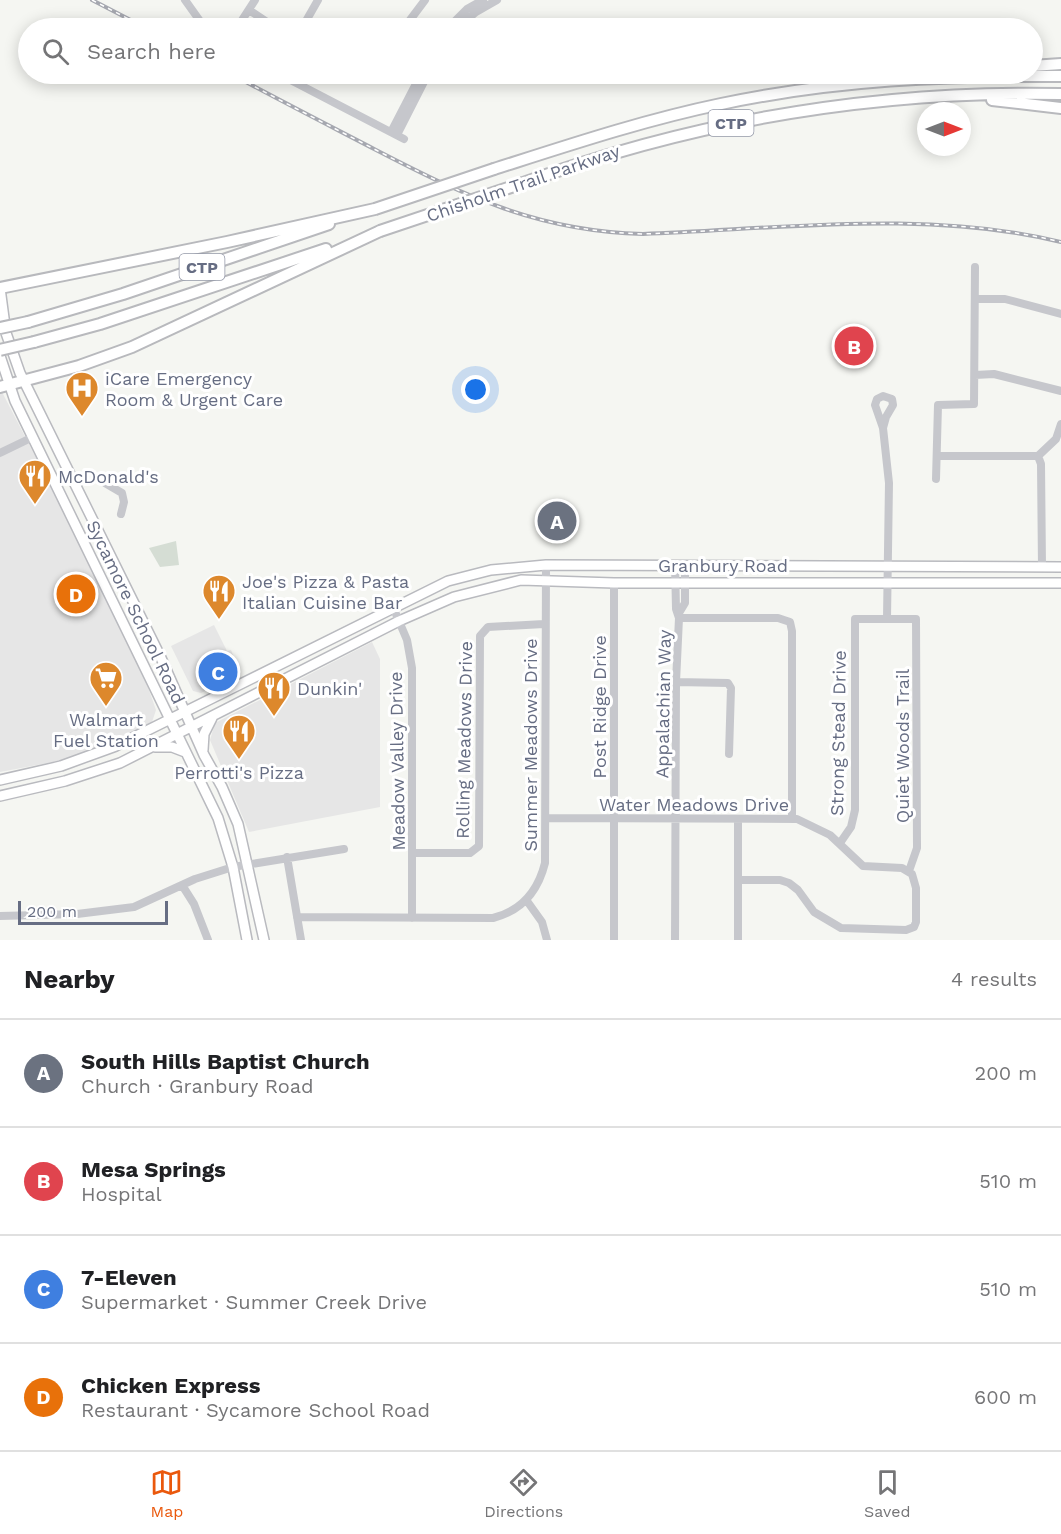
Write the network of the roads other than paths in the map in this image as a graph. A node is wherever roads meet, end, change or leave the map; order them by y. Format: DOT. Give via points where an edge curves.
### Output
graph roads {
  1 [pos="185,0"];
  2 [pos="255,0"];
  3 [pos="318,0"];
  4 [pos="425,0"];
  5 [pos="483,0"];
  6 [pos="497,0"];
  7 [pos="249,10"];
  8 [pos="198,18"];
  9 [pos="244,18"];
  10 [pos="261,18"];
  11 [pos="308,18"];
  12 [pos="412,18"];
  13 [pos="458,18"];
  14 [pos="469,18"];
  15 [pos="1061,64"];
  16 [pos="1043,65"];
  17 [pos="1043,76"];
  18 [pos="1061,76"];
  19 [pos="298,84"];
  20 [pos="417,84"];
  21 [pos="423,84"];
  22 [pos="848,84"];
  23 [pos="1061,94"];
  24 [pos="946,96"];
  25 [pos="1061,108"];
  26 [pos="397,135"];
  27 [pos="375,209"];
  28 [pos="380,231"];
  29 [pos="975,267"];
  30 [pos="0,288"];
  31 [pos="976,299"];
  32 [pos="1061,314"];
  33 [pos="0,328"];
  34 [pos="0,350"];
  35 [pos="0,356"];
  36 [pos="975,375"];
  37 [pos="24,381"];
  38 [pos="5,386"];
  39 [pos="1061,391"];
  40 [pos="1061,424"];
  41 [pos="884,428"];
  42 [pos="33,437"];
  43 [pos="0,453"];
  44 [pos="936,456"];
  45 [pos="1038,456"];
  46 [pos="936,479"];
  47 [pos="105,483"];
  48 [pos="88,512"];
  49 [pos="121,514"];
  50 [pos="73,519"];
  51 [pos="680,565"];
  52 [pos="546,566"];
  53 [pos="888,566"];
  54 [pos="1042,567"];
  55 [pos="1061,567"];
  56 [pos="546,579"];
  57 [pos="887,581"];
  58 [pos="680,582"];
  59 [pos="1042,582"];
  60 [pos="614,583"];
  61 [pos="1061,583"];
  62 [pos="130,594"];
  63 [pos="114,600"];
  64 [pos="393,608"];
  65 [pos="679,615"];
  66 [pos="887,619"];
  67 [pos="399,621"];
  68 [pos="544,624"];
  69 [pos="291,657"];
  70 [pos="298,673"];
  71 [pos="676,682"];
  72 [pos="176,693"];
  73 [pos="157,694"];
  74 [pos="207,700"];
  75 [pos="184,712"];
  76 [pos="214,715"];
  77 [pos="169,720"];
  78 [pos="191,727"];
  79 [pos="151,729"];
  80 [pos="177,735"];
  81 [pos="152,747"];
  82 [pos="185,752"];
  83 [pos="729,754"];
  84 [pos="204,755"];
  85 [pos="61,766"];
  86 [pos="0,780"];
  87 [pos="65,781"];
  88 [pos="0,796"];
  89 [pos="546,818"];
  90 [pos="792,818"];
  91 [pos="614,819"];
  92 [pos="676,819"];
  93 [pos="738,819"];
  94 [pos="840,843"];
  95 [pos="344,849"];
  96 [pos="413,853"];
  97 [pos="287,857"];
  98 [pos="249,863"];
  99 [pos="233,867"];
  100 [pos="909,871"];
  101 [pos="738,880"];
  102 [pos="182,885"];
  103 [pos="527,901"];
  104 [pos="0,916"];
  105 [pos="297,917"];
  106 [pos="412,918"];
  107 [pos="879,930"];
  108 [pos="208,940"];
  109 [pos="248,940"];
  110 [pos="264,940"];
  111 [pos="301,940"];
  112 [pos="547,940"];
  113 [pos="614,940"];
  114 [pos="675,940"];
  115 [pos="738,940"];
  116 [pos="879,940"];
  1 -- 8 [label="street"];
  2 -- 7 [label="street"];
  3 -- 11 [label="street"];
  4 -- 12 [label="street"];
  5 -- 13 [label="street"];
  6 -- 14 [label="street"];
  7 -- 9 [label="street"];
  7 -- 10 [label="street"];
  15 -- 16 [label="highway"];
  17 -- 18 [label="highway, Chisholm Trail Parkway / CTP"];
  19 -- 26 [label="street"];
  20 -- 26 [label="street"];
  21 -- 26 [label="street"];
  22 -- 27 [label="highway, Chisholm Trail Parkway / CTP, bridge" via="723,103 629,127"];
  23 -- 24 [label="highway, Chisholm Trail Parkway / CTP"];
  24 -- 25 [label="highway"];
  24 -- 28 [label="highway, Chisholm Trail Parkway / CTP, bridge" via="826,106 709,128 611,153"];
  27 -- 30 [label="highway"];
  27 -- 33 [label="highway, Chisholm Trail Parkway / CTP, bridge" via="123,294"];
  28 -- 34 [label="highway, Chisholm Trail Parkway / CTP, bridge" via="115,320"];
  28 -- 37 [label="highway" via="152,339"];
  29 -- 31 [label="street"];
  30 -- 37 [label="main road, Sycamore School Road" via="6,333"];
  31 -- 32 [label="street" via="1005,299"];
  31 -- 36 [label="street"];
  35 -- 38 [label="main road, Sycamore School Road"];
  36 -- 39 [label="street" via="994,374"];
  36 -- 44 [label="street" via="974,404 938,405"];
  37 -- 38 [label="highway"];
  37 -- 48 [label="main road, Sycamore School Road"];
  38 -- 42 [label="main road, Sycamore School Road"];
  40 -- 45 [label="street" via="1056,438"];
  41 -- 53 [label="street" via="889,483"];
  42 -- 43 [label="street"];
  42 -- 50 [label="main road, Sycamore School Road"];
  44 -- 45 [label="street"];
  44 -- 46 [label="street"];
  45 -- 54 [label="street"];
  47 -- 49 [label="street" via="122,493"];
  48 -- 50 [label="main road"];
  48 -- 62 [label="main road, Sycamore School Road"];
  50 -- 63 [label="main road, Sycamore School Road"];
  51 -- 52 [label="main road, Granbury Road"];
  51 -- 53 [label="main road, Granbury Road"];
  51 -- 58 [label="street, Appalachian Way"];
  52 -- 56 [label="street, Summer Meadows Drive"];
  52 -- 64 [label="main road, Granbury Road" via="471,574"];
  53 -- 54 [label="main road, Granbury Road"];
  53 -- 57 [label="street"];
  54 -- 55 [label="main road, Granbury Road"];
  54 -- 59 [label="main road"];
  56 -- 60 [label="main road, Granbury Road"];
  56 -- 67 [label="main road, Granbury Road" via="491,586"];
  56 -- 68 [label="street, Summer Meadows Drive"];
  57 -- 58 [label="main road, Granbury Road"];
  57 -- 59 [label="main road, Granbury Road"];
  57 -- 66 [label="street"];
  58 -- 60 [label="main road, Granbury Road"];
  58 -- 65 [label="street, Appalachian Way" via="676,609"];
  59 -- 61 [label="main road, Granbury Road"];
  60 -- 91 [label="street, Post Ridge Drive"];
  62 -- 63 [label="main road"];
  62 -- 72 [label="main road, Sycamore School Road"];
  63 -- 73 [label="main road, Sycamore School Road"];
  64 -- 67 [label="street, Meadow Valley Drive"];
  64 -- 69 [label="main road, Granbury Road"];
  65 -- 71 [label="street, Appalachian Way"];
  65 -- 90 [label="street" via="778,618 790,622"];
  66 -- 94 [label="street, Strong Stead Drive" via="855,618 855,810 851,827"];
  66 -- 100 [label="street, Quiet Woods Trail" via="916,619 917,848"];
  67 -- 70 [label="main road, Granbury Road"];
  67 -- 96 [label="street, Meadow Valley Drive" via="412,668"];
  68 -- 89 [label="street, Summer Meadows Drive"];
  68 -- 96 [label="street, Rolling Meadows Drive" via="488,627 480,636 479,846 470,853"];
  69 -- 70 [label="main road"];
  69 -- 74 [label="main road, Granbury Road"];
  70 -- 76 [label="main road, Granbury Road"];
  71 -- 83 [label="street" via="728,683"];
  71 -- 92 [label="street, Appalachian Way"];
  72 -- 74 [label="main road" via="190,702"];
  72 -- 75 [label="main road, Sycamore School Road"];
  73 -- 77 [label="main road, Sycamore School Road"];
  73 -- 79 [label="main road" via="160,712"];
  74 -- 75 [label="main road, Granbury Road"];
  75 -- 77 [label="main road, Granbury Road"];
  75 -- 78 [label="main road, Sycamore School Road"];
  76 -- 78 [label="main road, Granbury Road"];
  76 -- 84 [label="main road" via="204,734"];
  77 -- 79 [label="main road, Granbury Road"];
  77 -- 80 [label="main road, Sycamore School Road"];
  78 -- 80 [label="main road, Granbury Road"];
  78 -- 84 [label="main road, Sycamore School Road"];
  79 -- 85 [label="main road, Granbury Road"];
  80 -- 81 [label="main road, Granbury Road"];
  80 -- 82 [label="main road, Sycamore School Road"];
  81 -- 82 [label="main road"];
  81 -- 87 [label="main road, Granbury Road" via="106,769"];
  82 -- 99 [label="main road, Sycamore School Road" via="218,818"];
  84 -- 98 [label="main road, Sycamore School Road" via="238,824"];
  85 -- 86 [label="main road, Granbury Road"];
  85 -- 87 [label="main road"];
  87 -- 88 [label="main road, Granbury Road"];
  89 -- 91 [label="street, Water Meadows Drive"];
  89 -- 103 [label="street, Summer Meadows Drive" via="546,863"];
  90 -- 93 [label="street, Water Meadows Drive"];
  90 -- 94 [label="street, Water Meadows Drive" via="817,827"];
  91 -- 92 [label="street, Water Meadows Drive"];
  91 -- 113 [label="street, Post Ridge Drive"];
  92 -- 93 [label="street, Water Meadows Drive"];
  92 -- 114 [label="street, Appalachian Way"];
  93 -- 101 [label="street"];
  94 -- 100 [label="street, Water Meadows Drive" via="863,866"];
  95 -- 97 [label="street"];
  96 -- 106 [label="street, Meadow Valley Drive"];
  97 -- 98 [label="street"];
  97 -- 105 [label="street"];
  98 -- 99 [label="street"];
  98 -- 110 [label="main road, Sycamore School Road"];
  99 -- 102 [label="street"];
  99 -- 109 [label="main road, Sycamore School Road"];
  100 -- 107 [label="street" via="916,888 914,927"];
  101 -- 107 [label="street" via="784,881 830,923 851,930"];
  101 -- 115 [label="street"];
  102 -- 104 [label="street" via="134,907 77,914"];
  102 -- 108 [label="street"];
  103 -- 106 [label="street, Summer Meadows Drive" via="506,915 493,918"];
  103 -- 112 [label="street" via="542,922"];
  105 -- 106 [label="street, Summer Meadows Drive"];
  105 -- 111 [label="street"];
  107 -- 116 [label="street"];
}
